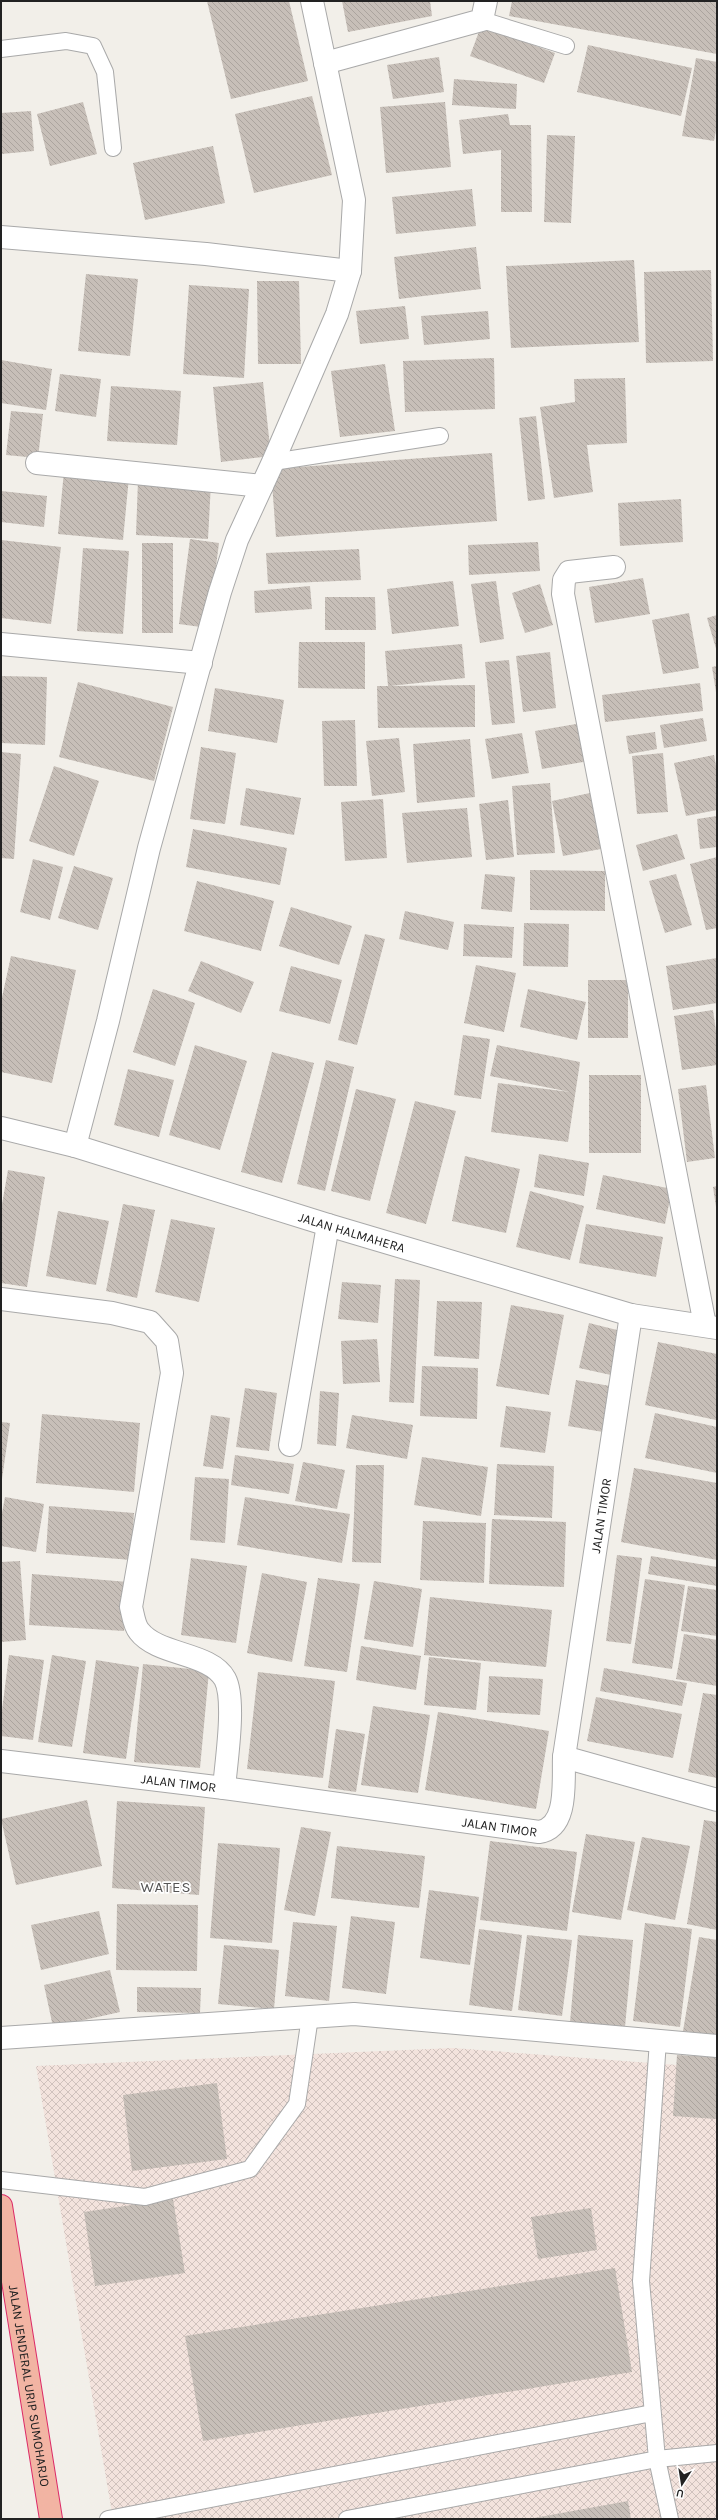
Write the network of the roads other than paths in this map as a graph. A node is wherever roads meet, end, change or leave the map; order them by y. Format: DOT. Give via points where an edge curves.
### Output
graph roads {
  1 [pos="312,1"];
  2 [pos="484,10"];
  3 [pos="566,46"];
  4 [pos="1,49"];
  5 [pos="326,63"];
  6 [pos="113,148"];
  7 [pos="1,237"];
  8 [pos="350,272"];
  9 [pos="440,436"];
  10 [pos="274,462"];
  11 [pos="37,463"];
  12 [pos="262,486"];
  13 [pos="614,566"];
  14 [pos="1,644"];
  15 [pos="201,663"];
  16 [pos="1,1128"];
  17 [pos="74,1146"];
  18 [pos="328,1225"];
  19 [pos="1,1299"];
  20 [pos="631,1315"];
  21 [pos="711,1327"];
  22 [pos="290,1445"];
  23 [pos="564,1756"];
  24 [pos="1,1761"];
  25 [pos="224,1788"];
  26 [pos="717,1800"];
  27 [pos="310,2017"];
  28 [pos="1,2038"];
  29 [pos="658,2042"];
  30 [pos="717,2046"];
  31 [pos="1,2180"];
  32 [pos="1,2206"];
  33 [pos="652,2414"];
  34 [pos="717,2453"];
  35 [pos="657,2459"];
  36 [pos="51,2519"];
  37 [pos="108,2519"];
  38 [pos="347,2519"];
  39 [pos="670,2519"];
  1 -- 5 [label="street"];
  2 -- 3 [label="lane"];
  2 -- 5 [label="street"];
  4 -- 6 [label="lane" via="66,40 93,46 105,72"];
  5 -- 8 [label="street" via="354,200"];
  7 -- 8 [label="street" via="206,254"];
  8 -- 10 [label="street" via="336,314"];
  9 -- 10 [label="lane"];
  10 -- 12 [label="street"];
  11 -- 12 [label="street"];
  12 -- 15 [label="street" via="237,540"];
  13 -- 21 [label="street" via="570,572 564,580 563,594"];
  14 -- 15 [label="street"];
  15 -- 17 [label="street" via="149,848 108,1021"];
  16 -- 17 [label="street, JALAN HALMAHERA"];
  17 -- 18 [label="street, JALAN HALMAHERA"];
  18 -- 20 [label="street, JALAN HALMAHERA"];
  18 -- 22 [label="street"];
  19 -- 25 [label="street" via="112,1313 150,1322 167,1341 172,1373 131,1607 138,1630 160,1646 207,1663 224,1679 230,1701"];
  20 -- 21 [label="street, JALAN HALMAHERA"];
  20 -- 23 [label="street, JALAN TIMOR"];
  23 -- 25 [label="street, JALAN TIMOR" via="561,1809 554,1826 539,1832"];
  23 -- 26 [label="street"];
  24 -- 25 [label="street, JALAN TIMOR"];
  27 -- 28 [label="street"];
  27 -- 29 [label="street" via="354,2014"];
  27 -- 31 [label="lane" via="297,2104 250,2169 144,2197"];
  29 -- 30 [label="street"];
  29 -- 33 [label="lane" via="641,2281"];
  32 -- 36 [label="highway, JALAN JENDERAL URIP SUMOHARJO"];
  33 -- 35 [label="lane"];
  33 -- 37 [label="lane"];
  34 -- 35 [label="lane"];
  35 -- 38 [label="lane"];
  35 -- 39 [label="lane"];
}
